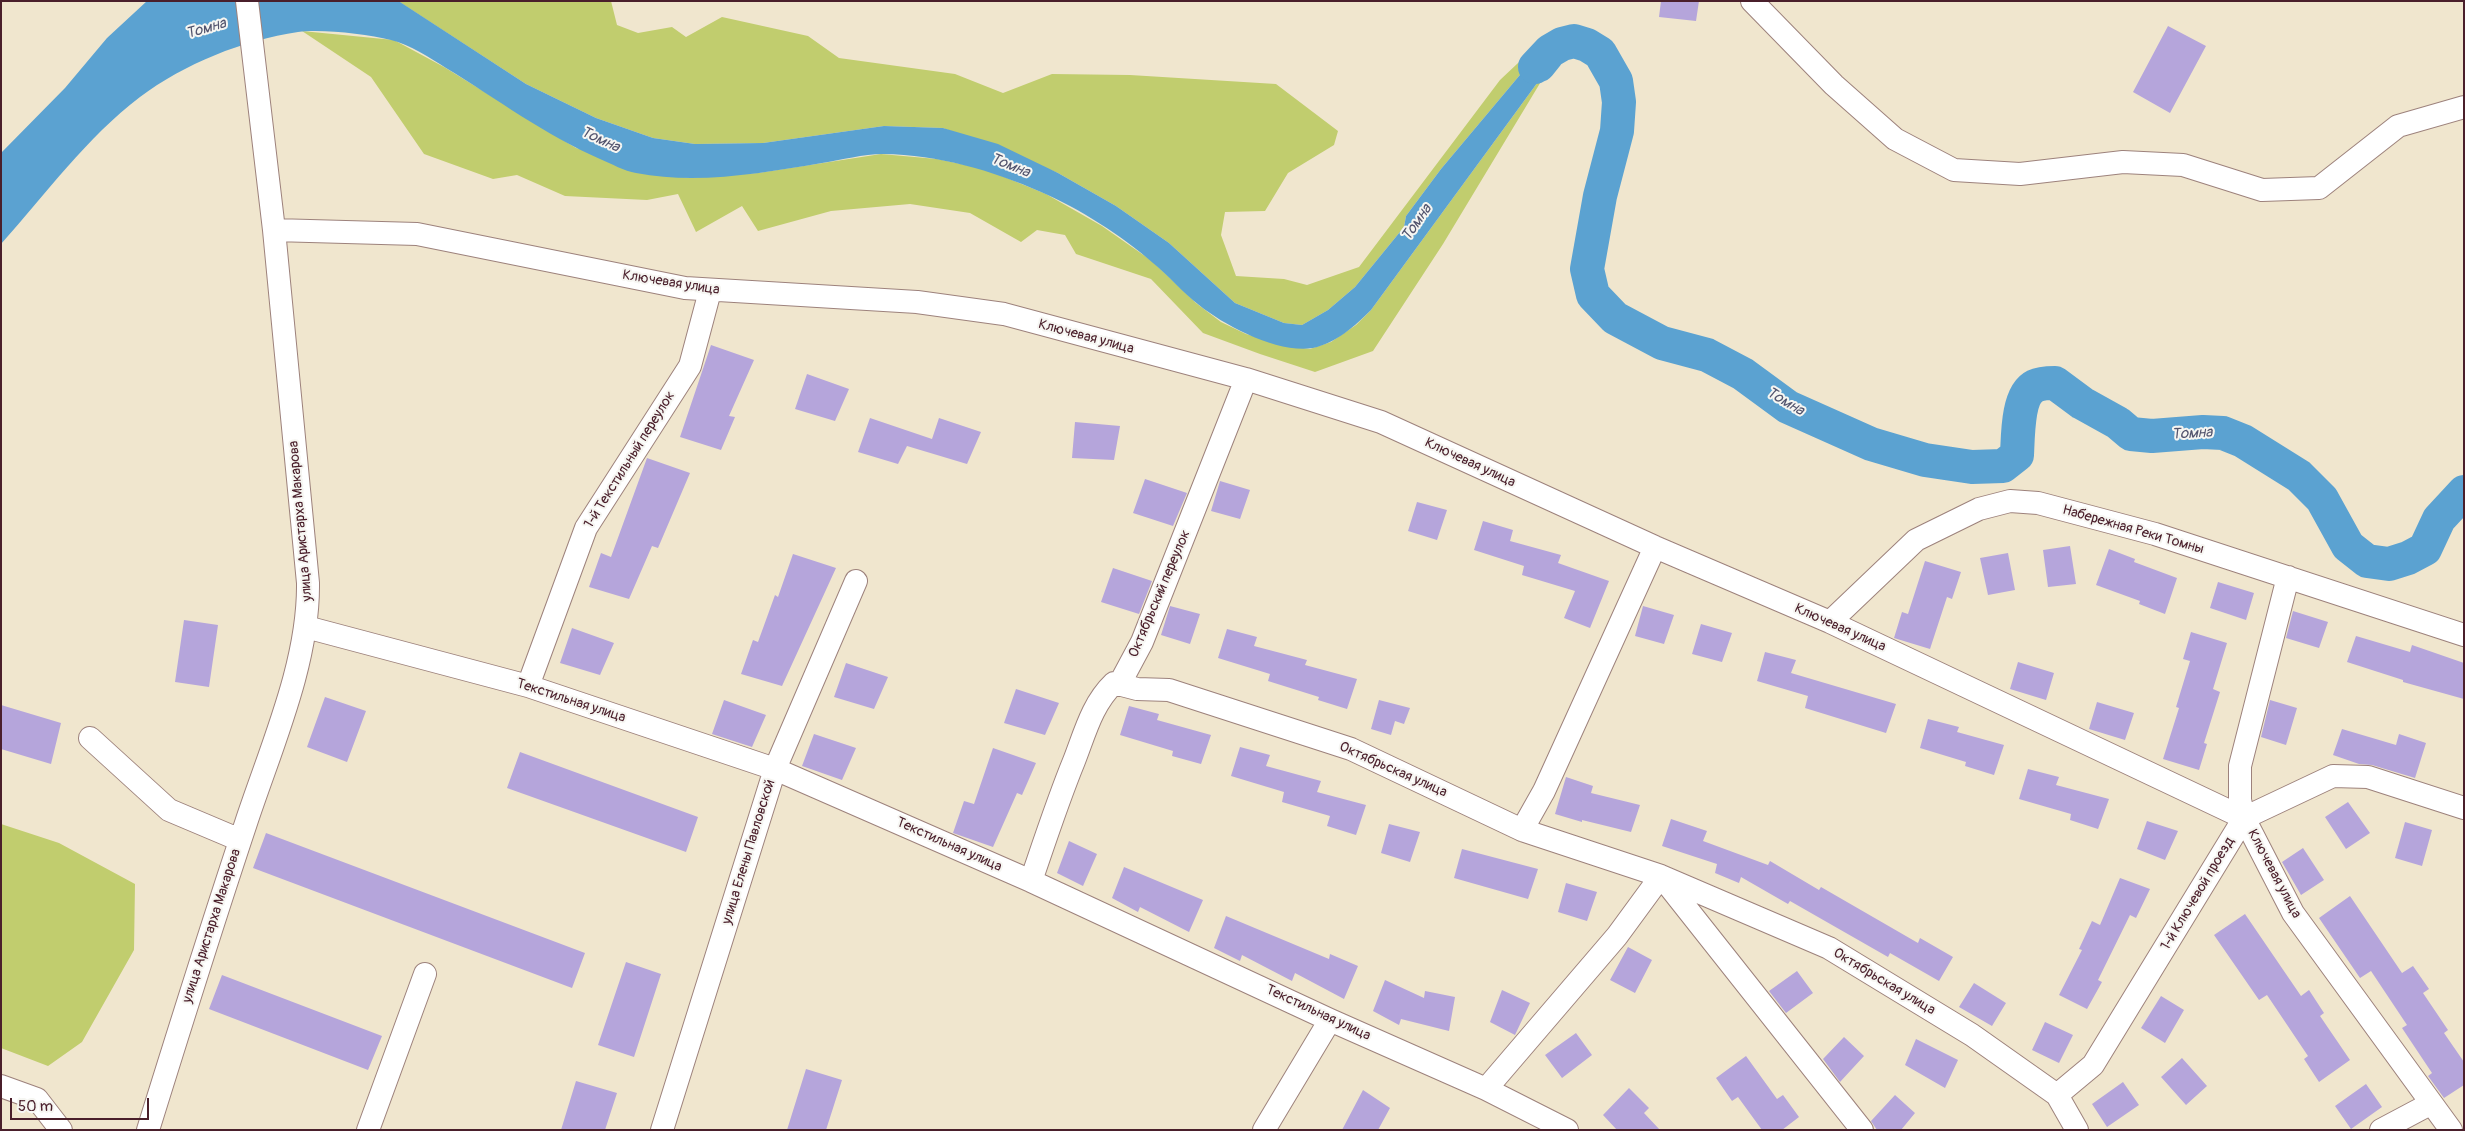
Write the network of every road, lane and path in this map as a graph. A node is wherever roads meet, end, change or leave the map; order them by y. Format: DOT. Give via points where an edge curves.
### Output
graph roads {
  1 [pos="247,1"];
  2 [pos="1752,1"];
  3 [pos="2464,107"];
  4 [pos="274,230"];
  5 [pos="710,291"];
  6 [pos="1246,380"];
  7 [pos="1655,547"];
  8 [pos="2288,577"];
  9 [pos="856,581"];
  10 [pos="1830,622"];
  11 [pos="306,627"];
  12 [pos="2464,635"];
  13 [pos="1119,685"];
  14 [pos="528,686"];
  15 [pos="90,738"];
  16 [pos="776,769"];
  17 [pos="2464,808"];
  18 [pos="2244,818"];
  19 [pos="1522,830"];
  20 [pos="240,840"];
  21 [pos="1661,876"];
  22 [pos="1031,881"];
  23 [pos="425,974"];
  24 [pos="1330,1020"];
  25 [pos="1,1086"];
  26 [pos="1486,1089"];
  27 [pos="2057,1095"];
  28 [pos="2430,1104"];
  29 [pos="61,1130"];
  30 [pos="148,1130"];
  31 [pos="368,1130"];
  32 [pos="662,1130"];
  33 [pos="1264,1130"];
  34 [pos="1567,1130"];
  35 [pos="1862,1130"];
  36 [pos="2077,1130"];
  37 [pos="2382,1130"];
  38 [pos="2450,1130"];
  1 -- 4 [label="street, улица Аристарха Макарова"];
  2 -- 3 [label="street" via="1834,85 1895,139 1954,170 2020,174 2123,162 2183,165 2262,190 2319,188 2398,126"];
  4 -- 5 [label="street, Ключевая улица" via="417,234"];
  4 -- 11 [label="street, улица Аристарха Макарова" via="308,583"];
  5 -- 6 [label="street, Ключевая улица" via="917,302 1004,314"];
  5 -- 14 [label="street, 1-й Текстильный переулок" via="690,366 586,528"];
  6 -- 7 [label="street, Ключевая улица" via="1381,422"];
  6 -- 13 [label="street, Октябрьский переулок" via="1142,642"];
  7 -- 10 [label="street, Ключевая улица"];
  7 -- 19 [label="street" via="1544,791"];
  8 -- 10 [label="street, Набережная Реки Томны" via="2155,534 2038,503 2010,501 1979,510 1916,540"];
  8 -- 12 [label="street, Набережная Реки Томны"];
  8 -- 18 [label="street" via="2240,766 2240,800"];
  9 -- 16 [label="street, улица Елены Павловской"];
  10 -- 18 [label="street, Ключевая улица"];
  11 -- 14 [label="street, Текстильная улица"];
  11 -- 20 [label="street, улица Аристарха Макарова" via="296,672"];
  13 -- 19 [label="street, Октябрьская улица" via="1169,690 1351,749"];
  13 -- 22 [label="street, Октябрьский переулок" via="1114,683 1104,692 1089,719"];
  14 -- 16 [label="street, Текстильная улица"];
  15 -- 20 [label="street" via="169,810"];
  16 -- 22 [label="street, Текстильная улица"];
  16 -- 32 [label="street, улица Елены Павловской"];
  17 -- 18 [label="street" via="2368,777 2333,776"];
  18 -- 27 [label="street, 1-й Ключевой проезд" via="2093,1065"];
  18 -- 28 [label="street, Ключевая улица" via="2293,913"];
  19 -- 21 [label="street, Октябрьская улица"];
  20 -- 30 [label="street, улица Аристарха Макарова"];
  21 -- 26 [label="street" via="1617,936"];
  21 -- 27 [label="street, Октябрьская улица" via="1829,948 1972,1035"];
  21 -- 35 [label="street"];
  22 -- 24 [label="street, Текстильная улица"];
  23 -- 31 [label="street"];
  24 -- 26 [label="street, Текстильная улица"];
  24 -- 33 [label="street"];
  25 -- 29 [label="street" via="37,1099"];
  26 -- 34 [label="street, Текстильная улица"];
  27 -- 36 [label="street, Октябрьская улица"];
  28 -- 37 [label="street"];
  28 -- 38 [label="street, Ключевая улица"];
}
